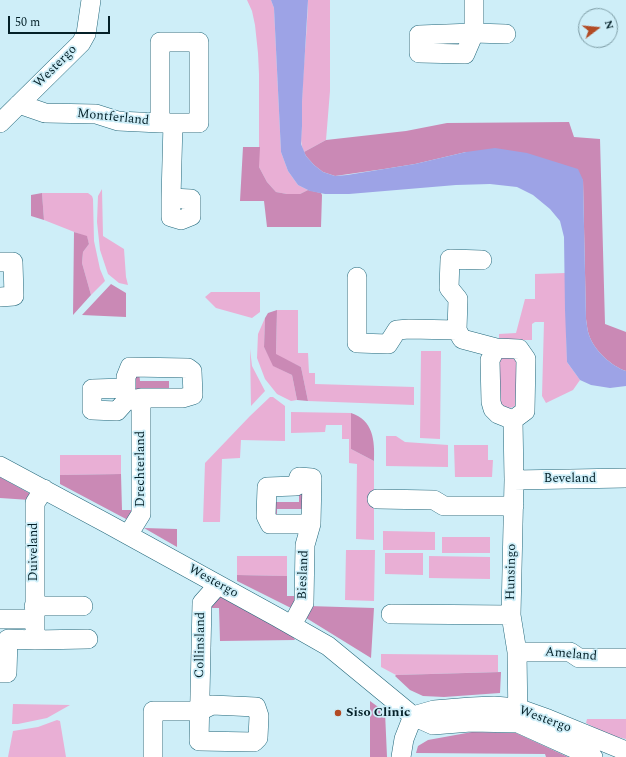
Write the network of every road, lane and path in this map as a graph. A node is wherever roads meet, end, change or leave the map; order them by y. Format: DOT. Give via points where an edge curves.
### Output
graph roads {
  1 [pos="91,0"];
  2 [pos="474,0"];
  3 [pos="506,34"];
  4 [pos="19,104"];
  5 [pos="0,123"];
  6 [pos="172,198"];
  7 [pos="482,260"];
  8 [pos="0,262"];
  9 [pos="357,277"];
  10 [pos="0,297"];
  11 [pos="457,330"];
  12 [pos="496,348"];
  13 [pos="131,396"];
  14 [pos="513,420"];
  15 [pos="0,466"];
  16 [pos="626,478"];
  17 [pos="514,480"];
  18 [pos="44,489"];
  19 [pos="377,499"];
  20 [pos="514,506"];
  21 [pos="311,524"];
  22 [pos="128,535"];
  23 [pos="218,585"];
  24 [pos="83,606"];
  25 [pos="34,612"];
  26 [pos="391,614"];
  27 [pos="511,615"];
  28 [pos="0,619"];
  29 [pos="292,625"];
  30 [pos="88,639"];
  31 [pos="35,640"];
  32 [pos="517,652"];
  33 [pos="626,658"];
  34 [pos="0,673"];
  35 [pos="413,716"];
  36 [pos="518,716"];
  37 [pos="626,751"];
  38 [pos="153,757"];
  39 [pos="400,757"];
  40 [pos="593,757"];
  1 -- 4 [label="street, Westergo" via="86,34 81,43"];
  2 -- 3 [label="street" via="474,33"];
  4 -- 5 [label="street, Westergo"];
  4 -- 6 [label="street, Montferland" via="45,113 96,114 118,121 166,123"];
  7 -- 11 [label="street" via="450,259 449,288 458,299"];
  8 -- 10 [label="street" via="13,262 14,296"];
  9 -- 11 [label="street" via="357,343 388,344 397,330"];
  11 -- 12 [label="street" via="462,339"];
  12 -- 14 [label="street" via="490,360 491,402 498,414"];
  12 -- 14 [label="street" via="519,349 526,359 525,411"];
  13 -- 22 [label="street, Drechterland" via="141,514"];
  14 -- 17 [label="street, Hunsingo"];
  15 -- 18 [label="street, Westergo"];
  16 -- 17 [label="street, Beveland"];
  17 -- 20 [label="street, Hunsingo"];
  18 -- 22 [label="street, Westergo"];
  18 -- 25 [label="street, Duiveland" via="35,503"];
  19 -- 20 [label="street" via="434,500 444,506"];
  20 -- 27 [label="street, Hunsingo"];
  21 -- 29 [label="street, Biesland" via="304,545 304,603"];
  22 -- 23 [label="street, Westergo"];
  23 -- 29 [label="street, Westergo"];
  23 -- 38 [label="street, Collinsland" via="202,603 200,711 153,711"];
  24 -- 25 [label="street"];
  25 -- 28 [label="street"];
  25 -- 31 [label="street, Duiveland"];
  26 -- 27 [label="street"];
  27 -- 32 [label="street, Hunsingo"];
  29 -- 35 [label="street, Westergo" via="328,646"];
  30 -- 31 [label="street"];
  31 -- 34 [label="street" via="8,639 7,673"];
  32 -- 33 [label="street, Ameland" via="570,652 579,658"];
  32 -- 36 [label="street, Hunsingo"];
  35 -- 36 [label="street, Westergo" via="433,725"];
  35 -- 39 [label="street"];
  36 -- 37 [label="street, Westergo" via="548,719"];
  36 -- 40 [label="street, Westergo"];
}
